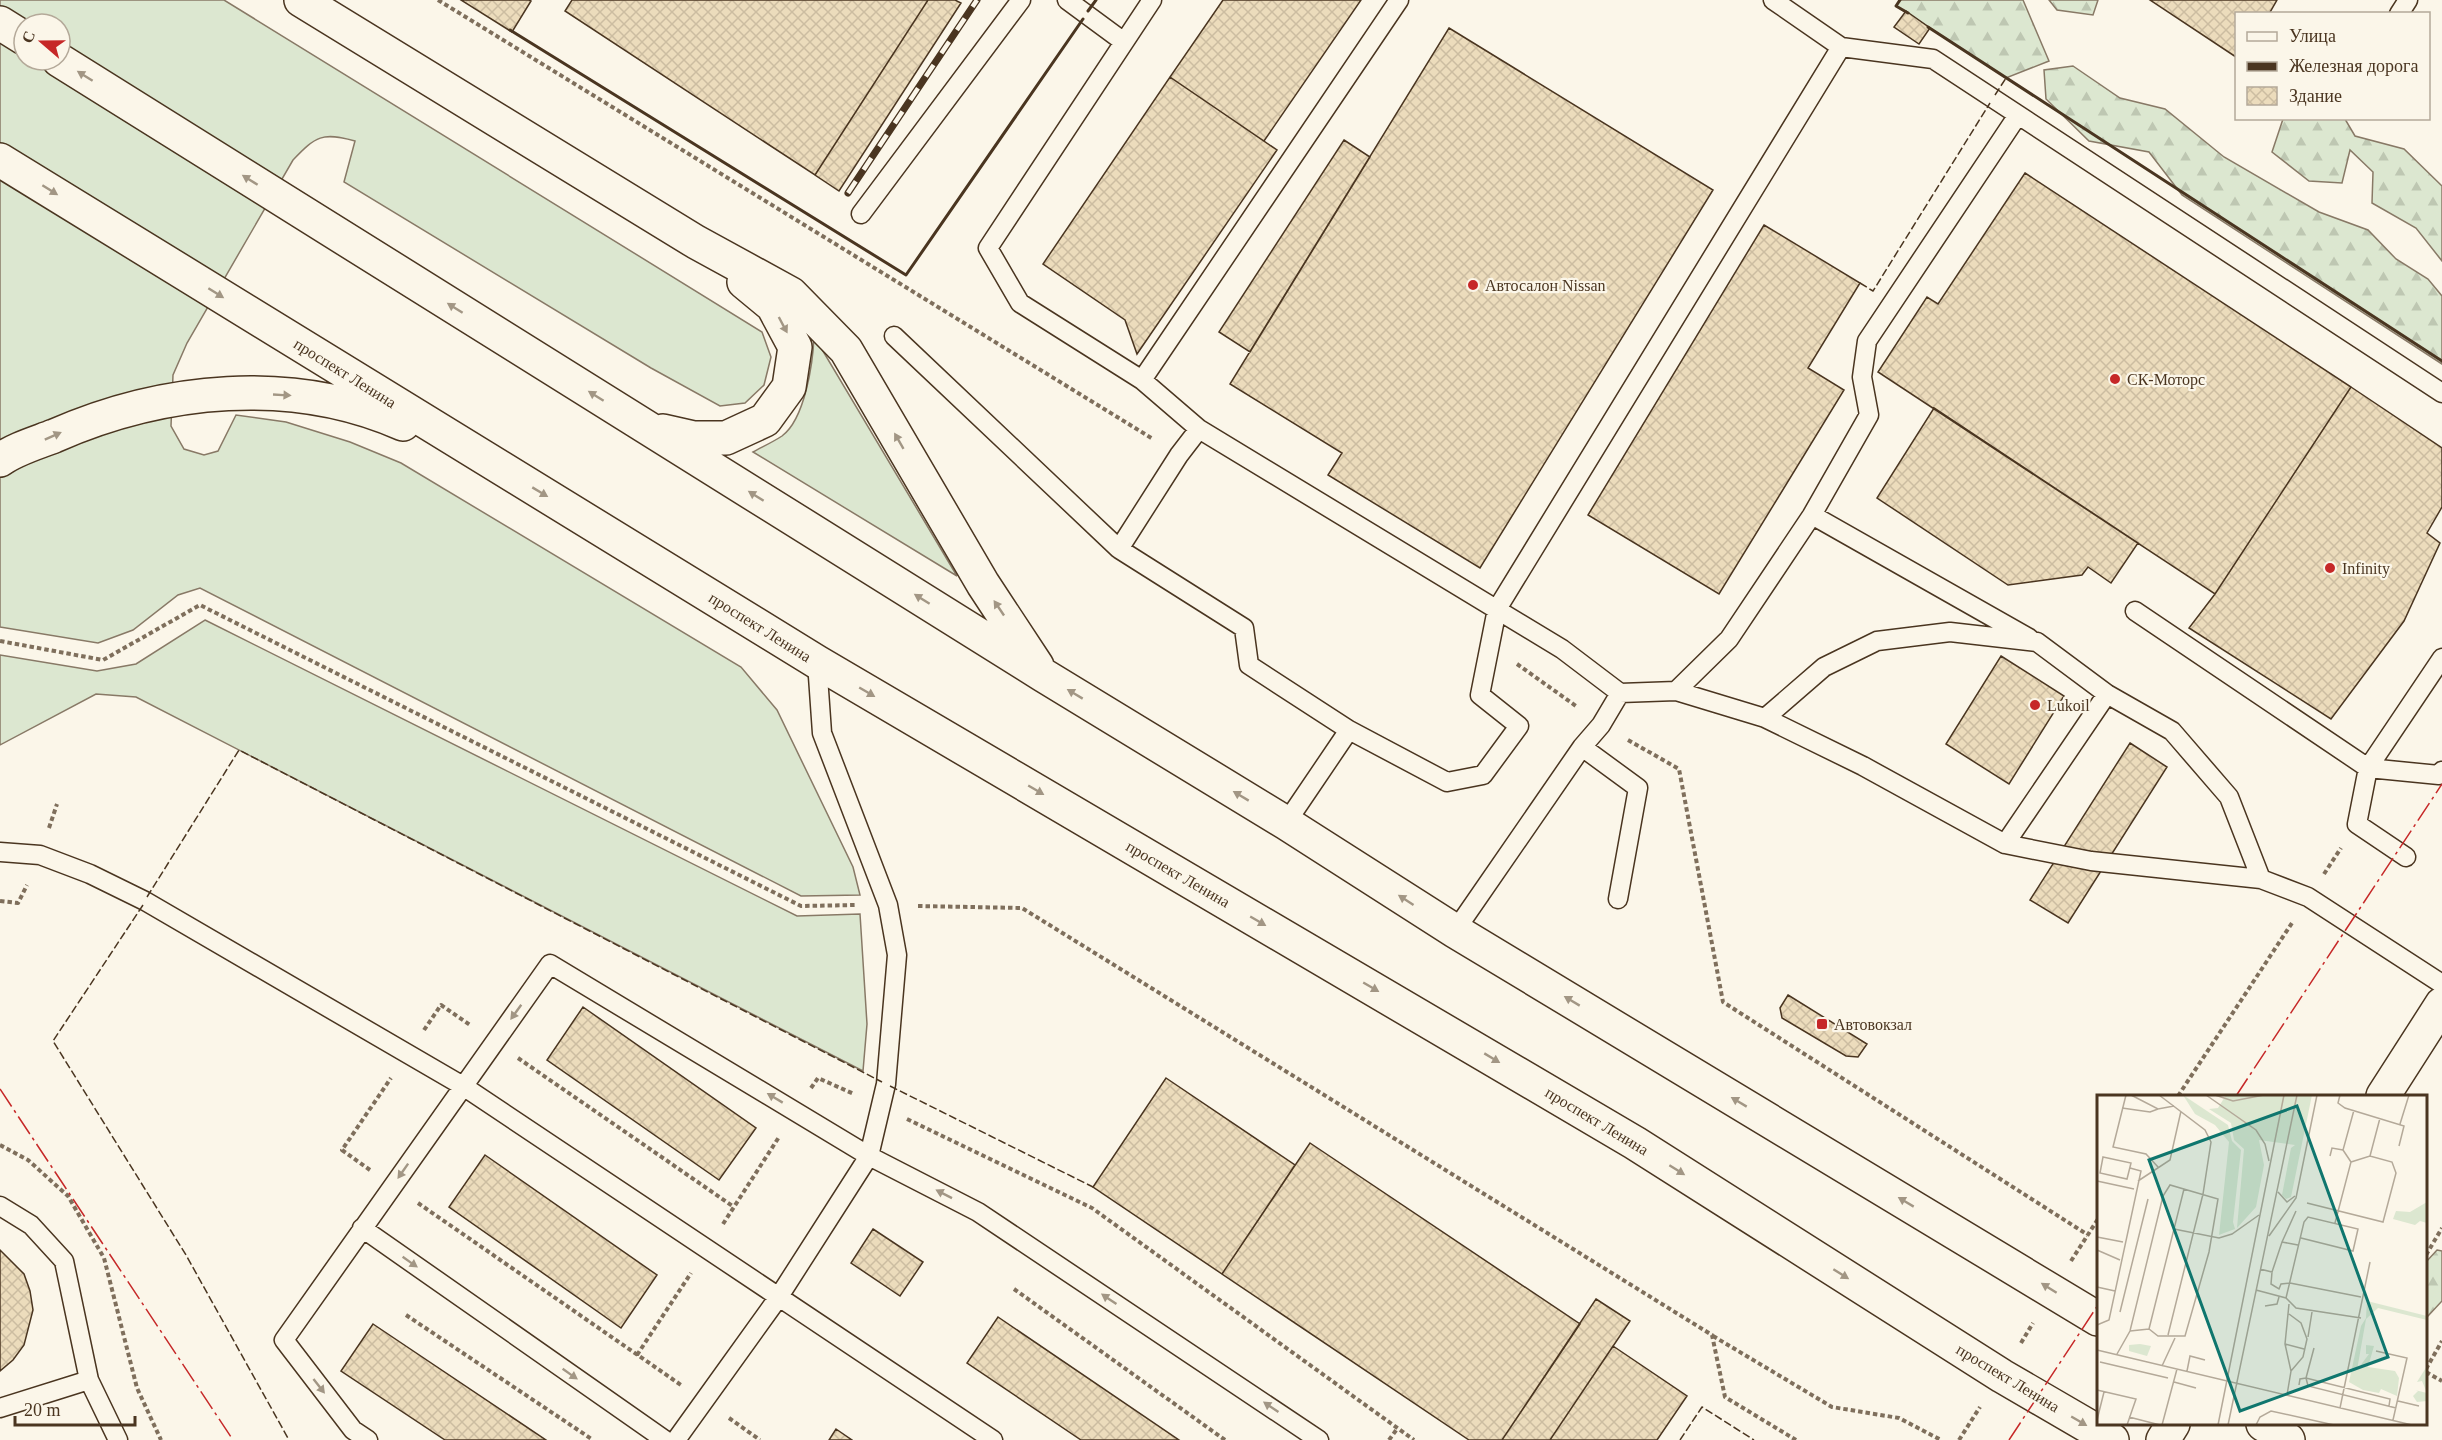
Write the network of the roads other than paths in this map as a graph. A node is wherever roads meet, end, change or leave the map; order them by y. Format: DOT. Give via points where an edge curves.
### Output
graph roads {
  1 [pos="301,0"];
  2 [pos="1021,0"];
  3 [pos="1067,0"];
  4 [pos="1152,0"];
  5 [pos="1400,0"];
  6 [pos="1773,0"];
  7 [pos="1124,42"];
  8 [pos="1841,47"];
  9 [pos="72,68"];
  10 [pos="2018,115"];
  11 [pos="0,159"];
  12 [pos="861,214"];
  13 [pos="696,242"];
  14 [pos="894,336"];
  15 [pos="1142,380"];
  16 [pos="2442,393"];
  17 [pos="645,427"];
  18 [pos="1199,429"];
  19 [pos="0,460"];
  20 [pos="490,462"];
  21 [pos="1812,515"];
  22 [pos="1119,549"];
  23 [pos="1497,609"];
  24 [pos="2135,611"];
  25 [pos="2037,642"];
  26 [pos="2442,658"];
  27 [pos="817,662"];
  28 [pos="1043,675"];
  29 [pos="1676,691"];
  30 [pos="1620,693"];
  31 [pos="2107,694"];
  32 [pos="1765,718"];
  33 [pos="1349,730"];
  34 [pos="1582,747"];
  35 [pos="2368,768"];
  36 [pos="2442,771"];
  37 [pos="1286,823"];
  38 [pos="2005,844"];
  39 [pos="0,852"];
  40 [pos="2406,857"];
  41 [pos="2261,879"];
  42 [pos="1618,899"];
  43 [pos="1455,931"];
  44 [pos="2442,984"];
  45 [pos="2442,1004"];
  46 [pos="463,1086"];
  47 [pos="2384,1095"];
  48 [pos="869,1156"];
  49 [pos="0,1206"];
  50 [pos="362,1228"];
  51 [pos="778,1298"];
  52 [pos="2097,1318"];
  53 [pos="89,1380"];
  54 [pos="0,1408"];
  55 [pos="2173,1425"];
  56 [pos="2265,1425"];
  57 [pos="118,1440"];
  58 [pos="368,1440"];
  59 [pos="665,1440"];
  60 [pos="676,1440"];
  61 [pos="993,1440"];
  62 [pos="1319,1440"];
  63 [pos="2112,1440"];
  64 [pos="2163,1440"];
  65 [pos="2288,1440"];
  1 -- 13 [label="main road"];
  2 -- 12 [label="lane"];
  3 -- 7 [label="lane"];
  4 -- 7 [label="lane"];
  5 -- 15 [label="lane"];
  6 -- 8 [label="lane"];
  7 -- 15 [label="lane" via="988,248 1020,303"];
  8 -- 10 [label="lane" via="1933,59"];
  8 -- 23 [label="lane"];
  17 -- 9 [label="main road, one-way"];
  10 -- 16 [label="lane"];
  10 -- 21 [label="lane" via="1867,341 1862,377 1869,415"];
  11 -- 20 [label="main road, проспект Ленина, one-way"];
  13 -- 17 [label="main road, one-way" via="773,306 795,347 789,387 765,420 726,438 694,438"];
  28 -- 13 [label="main road, one-way" via="983,584 846,350 791,294"];
  14 -- 22 [label="lane"];
  15 -- 18 [label="lane"];
  28 -- 17 [label="main road, one-way"];
  18 -- 22 [label="lane"];
  18 -- 23 [label="lane"];
  19 -- 20 [label="main road, one-way" via="75,426 161,400 224,392 307,396 381,414"];
  20 -- 27 [label="main road, проспект Ленина, one-way"];
  21 -- 25 [label="lane"];
  21 -- 29 [label="lane" via="1729,639"];
  22 -- 33 [label="lane" via="1244,628 1249,665"];
  23 -- 30 [label="lane" via="1562,649"];
  23 -- 33 [label="lane" via="1480,695 1519,726 1483,774 1447,782"];
  24 -- 35 [label="lane"];
  25 -- 31 [label="lane"];
  25 -- 32 [label="lane" via="1950,632 1877,641 1824,667"];
  26 -- 35 [label="lane"];
  27 -- 48 [label="lane" via="822,733 888,905 897,955 886,1084"];
  27 -- 63 [label="main road, проспект Ленина, one-way" via="1625,1137 2002,1376"];
  37 -- 28 [label="main road, one-way"];
  29 -- 30 [label="lane"];
  29 -- 32 [label="lane"];
  30 -- 34 [label="lane" via="1602,724"];
  31 -- 38 [label="lane"];
  31 -- 41 [label="lane" via="2172,731 2229,797"];
  32 -- 38 [label="lane" via="1863,766"];
  33 -- 37 [label="lane"];
  34 -- 42 [label="lane" via="1638,788"];
  34 -- 43 [label="lane"];
  35 -- 36 [label="lane" via="2439,775"];
  35 -- 40 [label="lane" via="2357,824"];
  43 -- 37 [label="main road, one-way"];
  38 -- 41 [label="lane" via="2091,861"];
  39 -- 46 [label="lane" via="40,855 145,901"];
  41 -- 44 [label="lane" via="2308,897"];
  52 -- 43 [label="main road, one-way"];
  45 -- 47 [label="main road"];
  48 -- 46 [label="lane, one-way" via="550,964"];
  46 -- 50 [label="lane, one-way"];
  46 -- 51 [label="lane"];
  48 -- 51 [label="lane"];
  62 -- 48 [label="lane, one-way" via="978,1212"];
  49 -- 53 [label="lane" via="31,1225 64,1261"];
  50 -- 58 [label="lane, one-way" via="284,1340 353,1430"];
  50 -- 59 [label="lane, one-way"];
  51 -- 60 [label="lane"];
  51 -- 61 [label="lane"];
  53 -- 54 [label="lane"];
  53 -- 57 [label="lane"];
  55 -- 64 [label="main road"];
  56 -- 65 [label="main road"];
}
